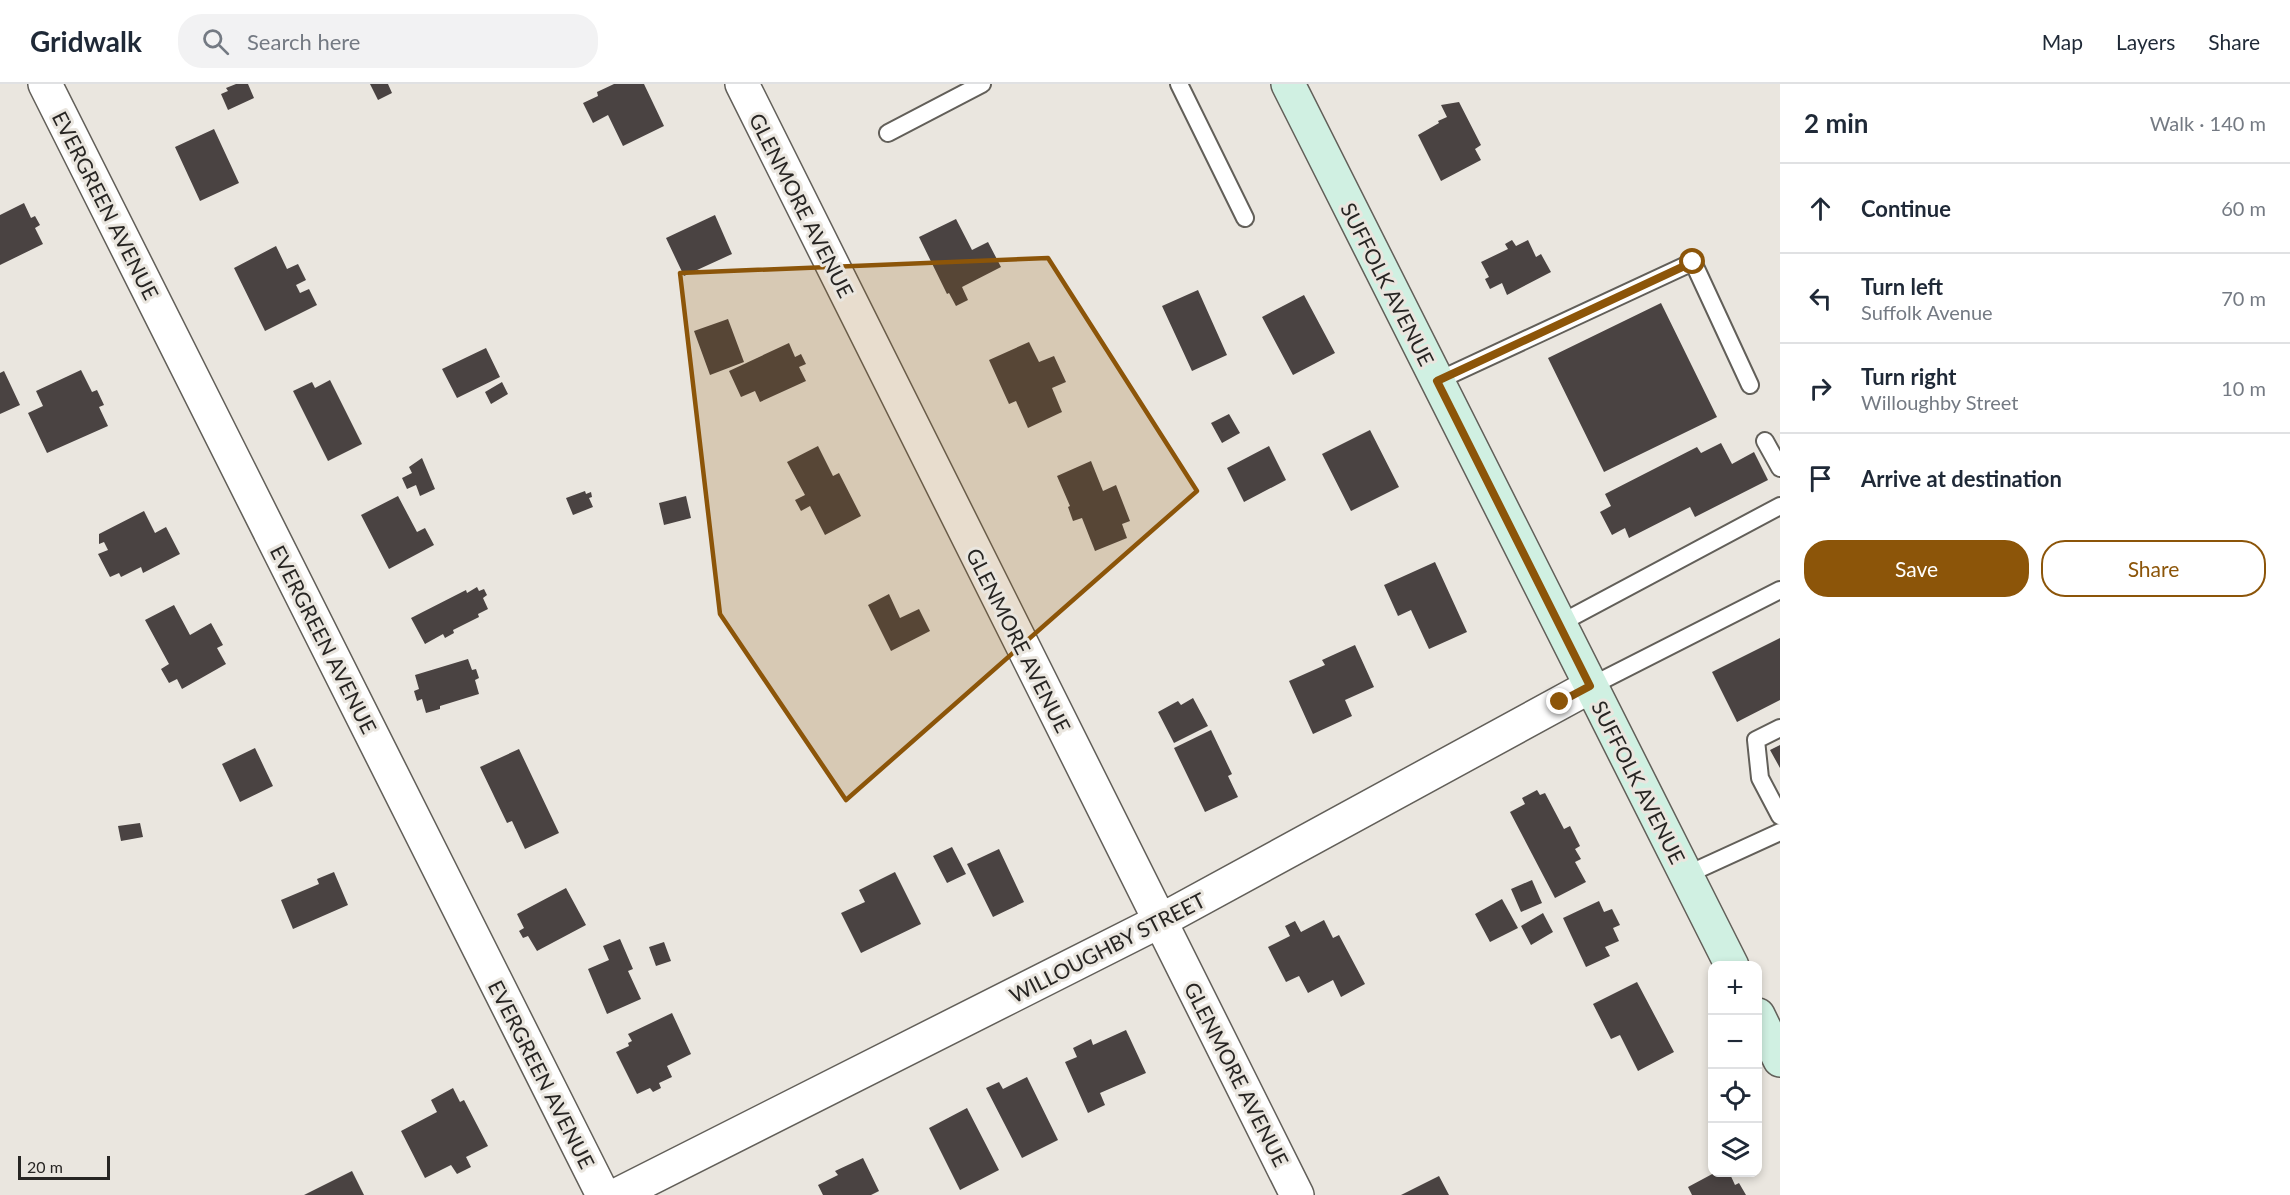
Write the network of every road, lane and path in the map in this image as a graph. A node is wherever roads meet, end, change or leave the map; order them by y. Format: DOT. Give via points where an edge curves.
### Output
graph roads {
  1 [pos="45,84"];
  2 [pos="742,84"];
  3 [pos="982,84"];
  4 [pos="1179,84"];
  5 [pos="1288,84"];
  6 [pos="888,134"];
  7 [pos="1245,218"];
  8 [pos="1437,381"];
  9 [pos="1750,385"];
  10 [pos="1766,441"];
  11 [pos="1780,468"];
  12 [pos="1780,506"];
  13 [pos="1780,590"];
  14 [pos="1559,624"];
  15 [pos="1590,686"];
  16 [pos="1780,728"];
  17 [pos="1780,816"];
  18 [pos="1780,832"];
  19 [pos="1686,875"];
  20 [pos="1160,921"];
  21 [pos="1729,961"];
  22 [pos="1762,1023"];
  23 [pos="1780,1060"];
  24 [pos="603,1195"];
  25 [pos="617,1195"];
  26 [pos="1297,1195"];
  1 -- 24 [label="street, EVERGREEN AVENUE"];
  2 -- 20 [label="street, GLENMORE AVENUE"];
  3 -- 6 [label="lane"];
  4 -- 7 [label="lane"];
  5 -- 8 [label="main road, SUFFOLK AVENUE"];
  8 -- 9 [label="lane" via="1693,262"];
  8 -- 14 [label="main road, SUFFOLK AVENUE"];
  10 -- 11 [label="lane"];
  12 -- 14 [label="lane"];
  13 -- 15 [label="lane"];
  14 -- 15 [label="main road, SUFFOLK AVENUE"];
  15 -- 19 [label="main road, SUFFOLK AVENUE"];
  15 -- 20 [label="street, WILLOUGHBY STREET"];
  16 -- 17 [label="lane" via="1756,740 1760,778"];
  18 -- 19 [label="lane"];
  19 -- 21 [label="main road, SUFFOLK AVENUE"];
  20 -- 25 [label="street, WILLOUGHBY STREET"];
  20 -- 26 [label="street, GLENMORE AVENUE"];
  22 -- 23 [label="main road"];
}
